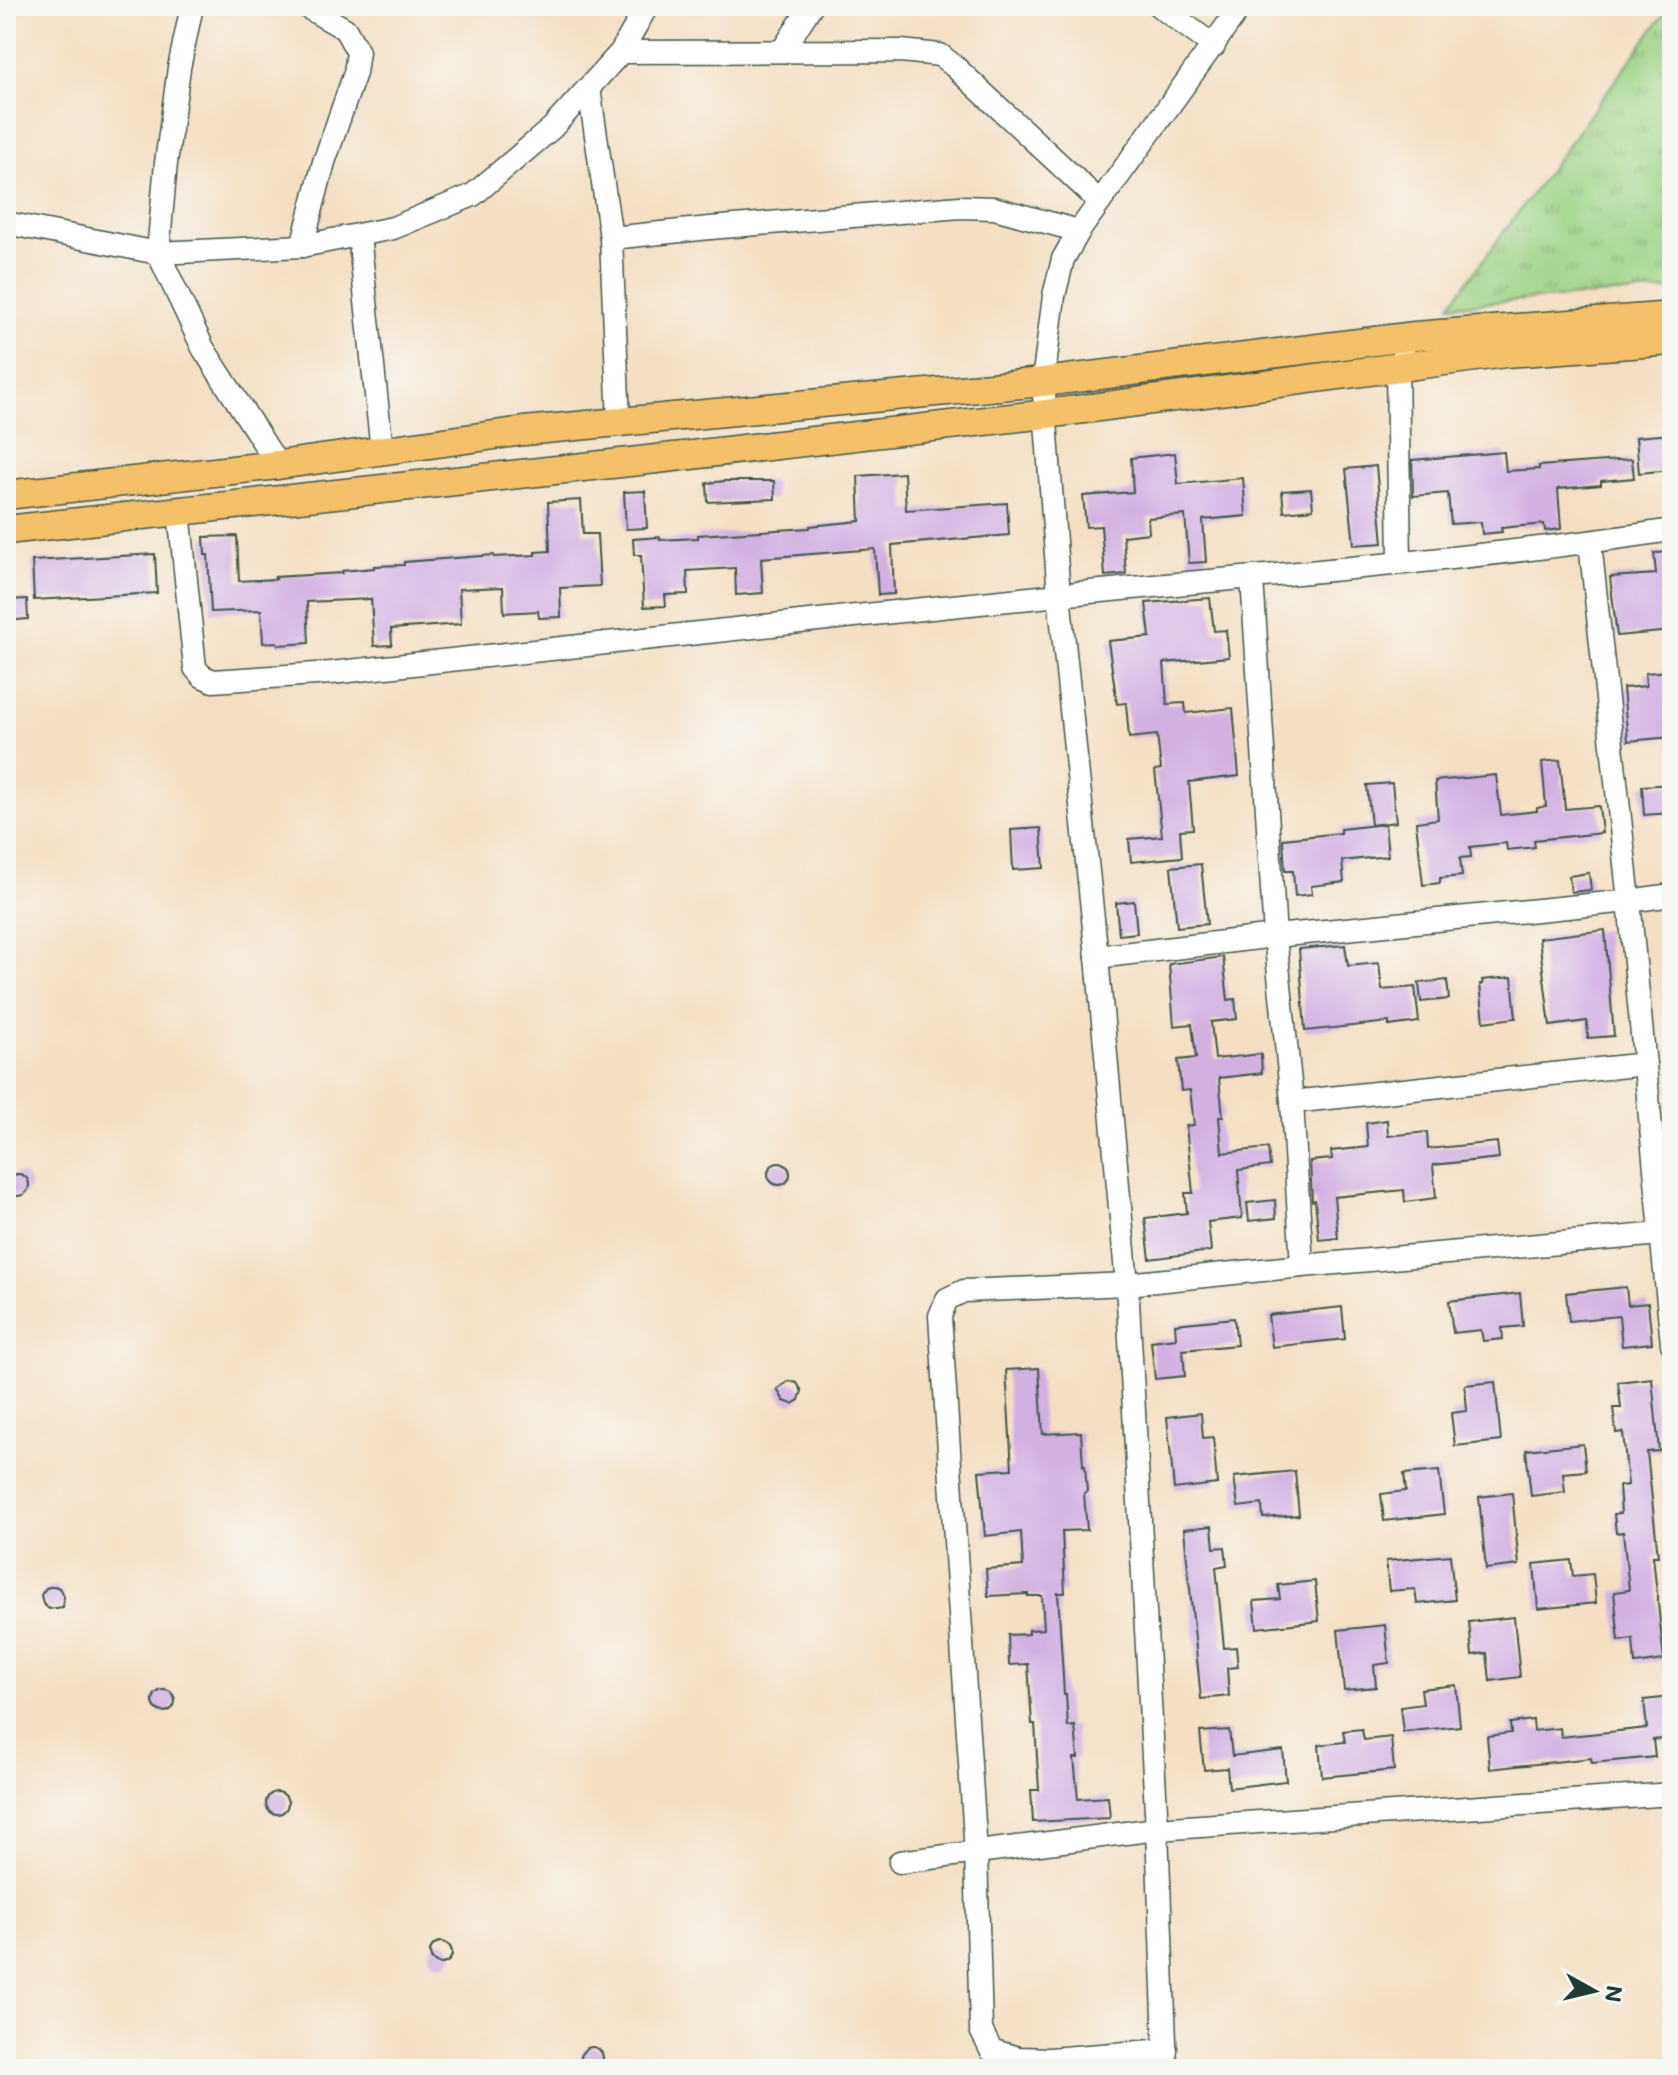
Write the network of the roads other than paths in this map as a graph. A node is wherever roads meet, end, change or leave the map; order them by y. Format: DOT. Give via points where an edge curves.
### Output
graph roads {
  1 [pos="192,6"];
  2 [pos="305,6"];
  3 [pos="647,6"];
  4 [pos="811,6"];
  5 [pos="1159,6"];
  6 [pos="1241,6"];
  7 [pos="1214,46"];
  8 [pos="782,51"];
  9 [pos="621,52"];
  10 [pos="589,88"];
  11 [pos="1100,202"];
  12 [pos="7,225"];
  13 [pos="1079,231"];
  14 [pos="359,235"];
  15 [pos="611,238"];
  16 [pos="302,246"];
  17 [pos="158,253"];
  18 [pos="1672,316"];
  19 [pos="1415,336"];
  20 [pos="1672,341"];
  21 [pos="1397,367"];
  22 [pos="1043,382"];
  23 [pos="1046,414"];
  24 [pos="619,422"];
  25 [pos="382,451"];
  26 [pos="278,465"];
  27 [pos="6,495"];
  28 [pos="179,511"];
  29 [pos="6,530"];
  30 [pos="1672,530"];
  31 [pos="1590,543"];
  32 [pos="1400,563"];
  33 [pos="1252,578"];
  34 [pos="1059,595"];
  35 [pos="1672,895"];
  36 [pos="1629,901"];
  37 [pos="1275,936"];
  38 [pos="1097,957"];
  39 [pos="1645,1064"];
  40 [pos="1292,1102"];
  41 [pos="1667,1233"];
  42 [pos="1302,1266"];
  43 [pos="1127,1284"];
  44 [pos="1672,1344"];
  45 [pos="1672,1794"];
  46 [pos="1157,1829"];
  47 [pos="976,1853"];
  48 [pos="900,1862"];
  49 [pos="1166,2059"];
  1 -- 17 [label="street" via="167,150"];
  2 -- 16 [label="street" via="345,29 358,52"];
  3 -- 9 [label="street"];
  4 -- 8 [label="street"];
  5 -- 7 [label="street"];
  6 -- 7 [label="street"];
  7 -- 11 [label="street"];
  8 -- 9 [label="street"];
  8 -- 11 [label="street" via="940,55"];
  9 -- 10 [label="street"];
  10 -- 14 [label="street" via="552,128 473,195 393,228"];
  10 -- 15 [label="street"];
  11 -- 13 [label="street"];
  12 -- 17 [label="street"];
  13 -- 15 [label="street" via="994,208 960,207"];
  13 -- 22 [label="street" via="1063,259 1054,296"];
  14 -- 16 [label="street"];
  14 -- 25 [label="street"];
  15 -- 24 [label="street"];
  16 -- 17 [label="street"];
  17 -- 26 [label="street" via="203,348"];
  18 -- 19 [label="main road"];
  19 -- 21 [label="street"];
  19 -- 22 [label="main road"];
  20 -- 21 [label="main road"];
  21 -- 23 [label="main road"];
  21 -- 32 [label="street"];
  22 -- 23 [label="street"];
  22 -- 24 [label="main road"];
  23 -- 28 [label="main road"];
  23 -- 34 [label="street"];
  24 -- 25 [label="main road"];
  25 -- 26 [label="main road"];
  26 -- 27 [label="main road"];
  28 -- 29 [label="main road"];
  28 -- 34 [label="street" via="195,668 213,681"];
  30 -- 31 [label="street"];
  31 -- 32 [label="street"];
  31 -- 36 [label="street"];
  32 -- 33 [label="street"];
  33 -- 34 [label="street"];
  33 -- 37 [label="street"];
  34 -- 38 [label="street"];
  35 -- 36 [label="street"];
  36 -- 37 [label="street"];
  36 -- 39 [label="street"];
  37 -- 38 [label="street"];
  37 -- 40 [label="street"];
  38 -- 43 [label="street"];
  39 -- 40 [label="street"];
  39 -- 41 [label="street"];
  40 -- 42 [label="street"];
  41 -- 42 [label="street"];
  41 -- 44 [label="street"];
  42 -- 43 [label="street"];
  43 -- 46 [label="street"];
  43 -- 47 [label="street" via="964,1291 947,1299 940,1316"];
  45 -- 46 [label="street"];
  46 -- 47 [label="street"];
  46 -- 49 [label="street"];
  47 -- 48 [label="street"];
  47 -- 49 [label="street" via="981,2030 991,2050 1018,2058"];
}
